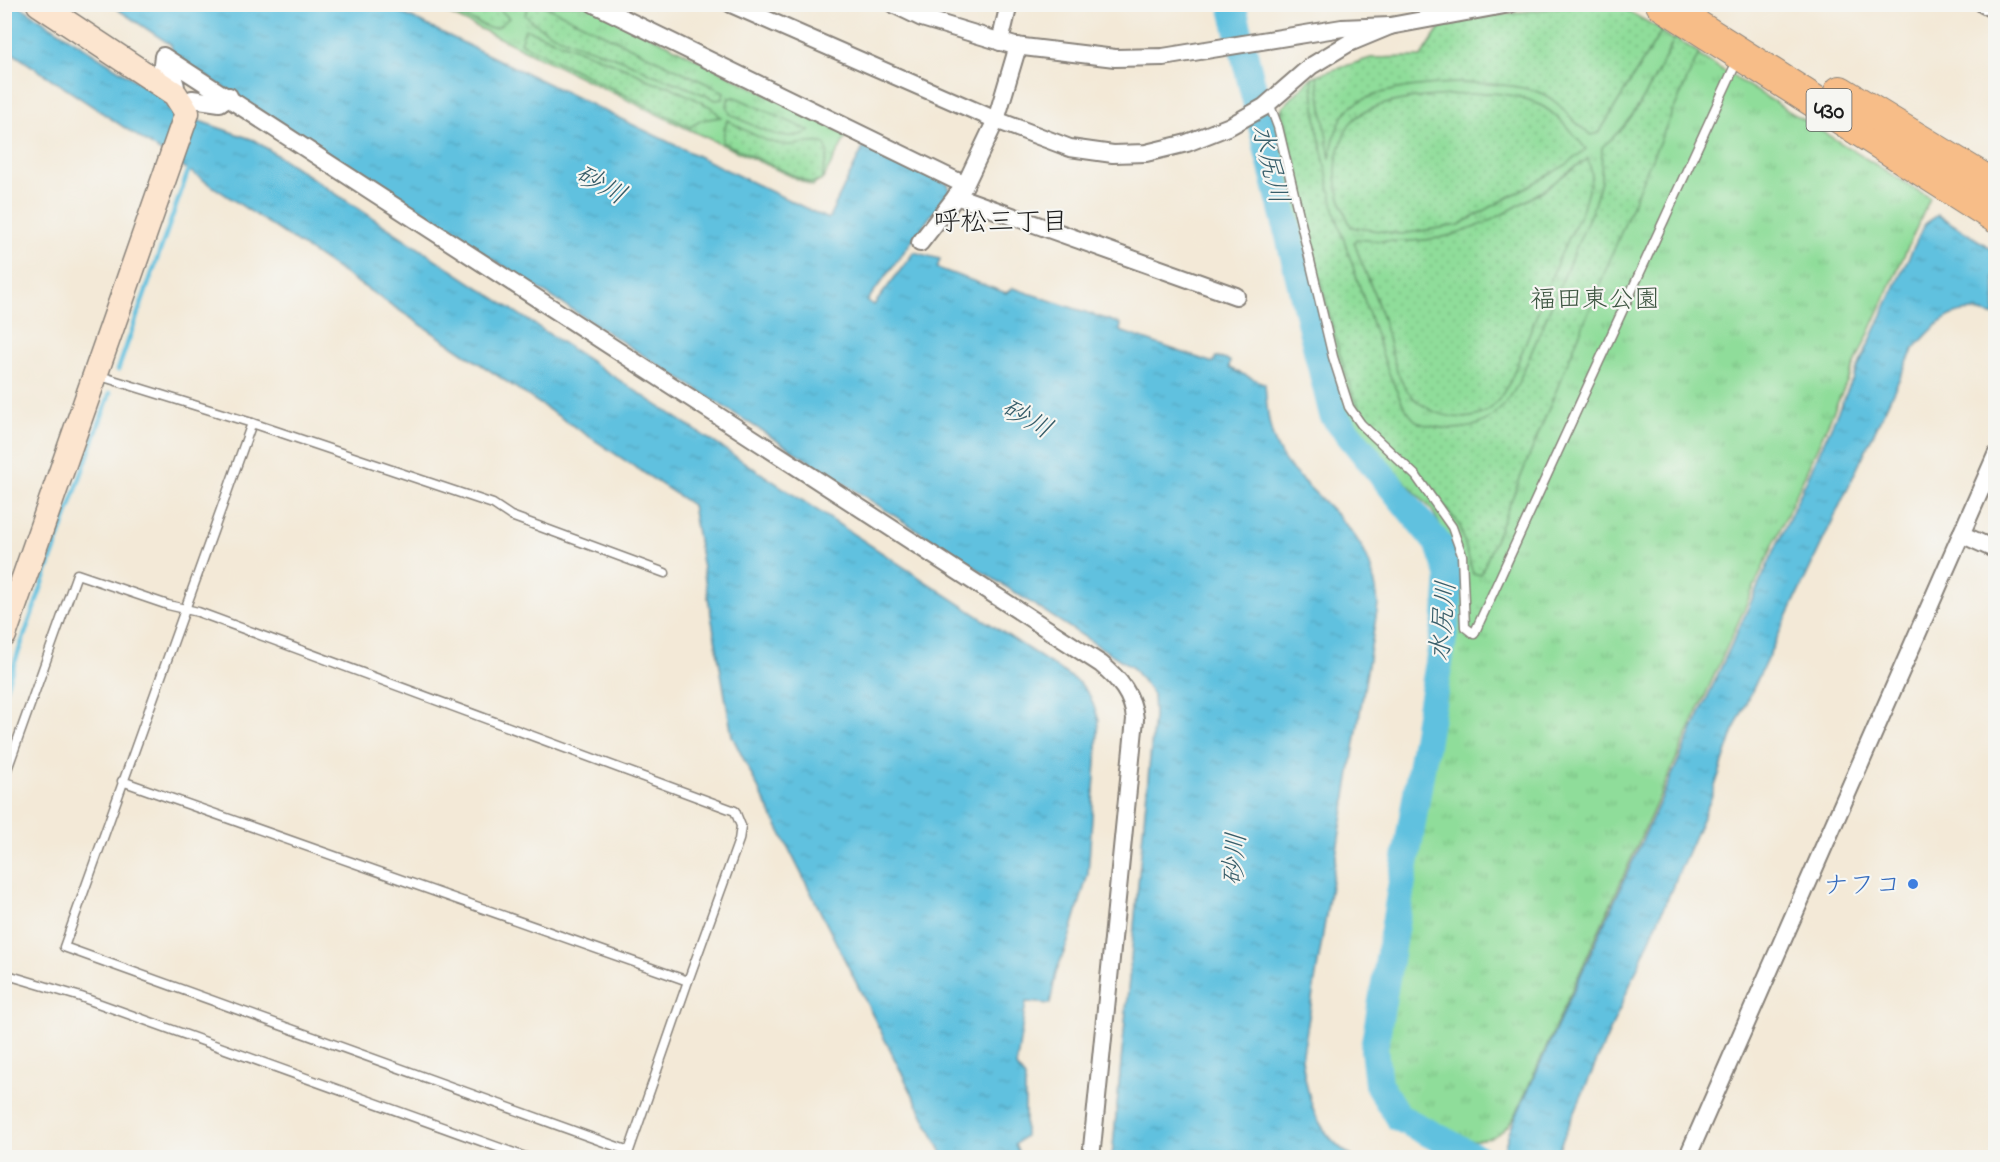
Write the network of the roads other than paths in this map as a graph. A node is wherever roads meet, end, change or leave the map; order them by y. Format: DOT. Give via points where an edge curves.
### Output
graph roads {
  1 [pos="39,4"];
  2 [pos="594,4"];
  3 [pos="731,4"];
  4 [pos="1009,4"];
  5 [pos="1510,4"];
  6 [pos="1662,4"];
  7 [pos="1699,4"];
  8 [pos="1983,4"];
  9 [pos="903,7"];
  10 [pos="1995,11"];
  11 [pos="1390,26"];
  12 [pos="1000,42"];
  13 [pos="1018,46"];
  14 [pos="1741,53"];
  15 [pos="229,96"];
  16 [pos="181,104"];
  17 [pos="1262,108"];
  18 [pos="996,120"];
  19 [pos="1995,187"];
  20 [pos="961,190"];
  21 [pos="1995,217"];
  22 [pos="920,243"];
  23 [pos="1236,296"];
  24 [pos="101,376"];
  25 [pos="252,423"];
  26 [pos="1995,455"];
  27 [pos="1960,534"];
  28 [pos="1995,550"];
  29 [pos="665,573"];
  30 [pos="183,609"];
  31 [pos="4,635"];
  32 [pos="4,778"];
  33 [pos="122,781"];
  34 [pos="4,974"];
  35 [pos="688,981"];
  36 [pos="528,1158"];
  37 [pos="1091,1158"];
  38 [pos="1687,1158"];
  1 -- 16 [label="street"];
  2 -- 20 [label="street"];
  3 -- 18 [label="street"];
  4 -- 12 [label="street"];
  5 -- 11 [label="street"];
  6 -- 14 [label="highway, 430"];
  7 -- 19 [label="highway, 430"];
  8 -- 10 [label="street"];
  9 -- 12 [label="street"];
  11 -- 13 [label="street" via="1342,28 1151,57 1065,54"];
  11 -- 17 [label="street" via="1349,43 1306,69"];
  12 -- 13 [label="street"];
  13 -- 18 [label="street"];
  14 -- 17 [label="lane" via="1474,634 1465,627 1462,555 1452,527 1416,476 1361,424 1349,407 1333,357 1278,127"];
  14 -- 21 [label="highway, 430"];
  15 -- 16 [label="street" via="220,103 192,99"];
  15 -- 16 [label="street" via="163,56 162,65 174,78"];
  15 -- 37 [label="street" via="1101,664 1122,684 1135,719"];
  16 -- 24 [label="street" via="165,178"];
  17 -- 18 [label="street" via="1187,143 1146,153 1113,154 1070,148"];
  18 -- 20 [label="street"];
  20 -- 22 [label="street"];
  20 -- 23 [label="street"];
  24 -- 25 [label="lane"];
  24 -- 31 [label="street"];
  25 -- 29 [label="lane" via="493,504 511,516"];
  25 -- 30 [label="lane"];
  26 -- 27 [label="street"];
  27 -- 28 [label="street"];
  27 -- 38 [label="street"];
  30 -- 32 [label="lane" via="77,574"];
  30 -- 33 [label="lane"];
  30 -- 35 [label="lane" via="735,811 741,826 740,840"];
  33 -- 35 [label="lane"];
  33 -- 35 [label="lane" via="64,946 629,1151"];
  34 -- 36 [label="lane" via="81,997"];
}
